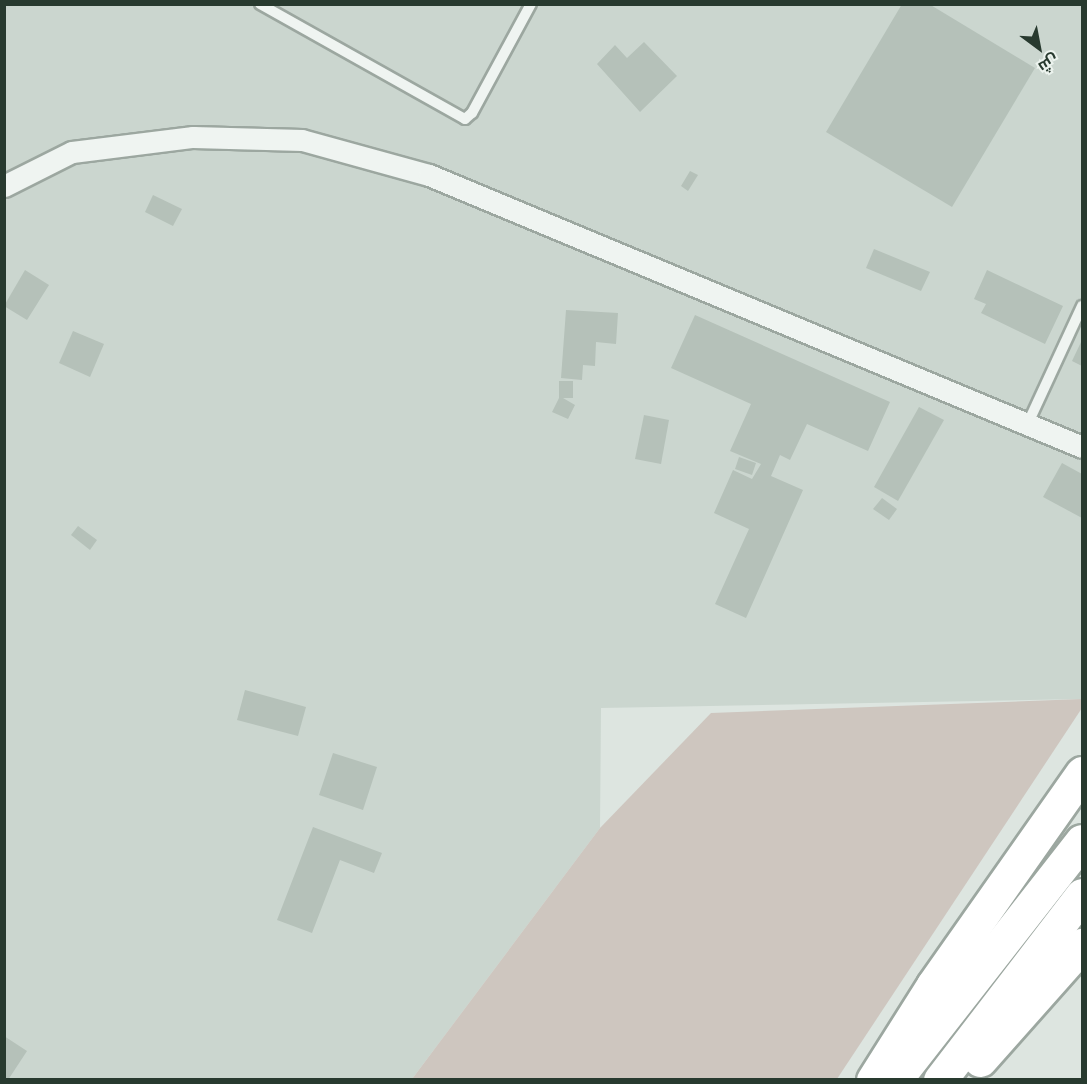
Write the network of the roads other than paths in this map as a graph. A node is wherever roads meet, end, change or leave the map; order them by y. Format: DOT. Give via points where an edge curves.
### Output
graph roads {
  1 [pos="260,4"];
  2 [pos="531,4"];
  3 [pos="4,186"];
  4 [pos="1083,306"];
  5 [pos="1028,423"];
  6 [pos="1083,447"];
  7 [pos="1083,773"];
  8 [pos="1083,841"];
  9 [pos="1083,896"];
  10 [pos="1083,945"];
  11 [pos="873,1080"];
  12 [pos="896,1080"];
  13 [pos="940,1080"];
  14 [pos="962,1080"];
  1 -- 2 [label="lane" via="465,119 472,113"];
  3 -- 5 [label="street" via="72,152 193,137 302,140 429,175"];
  4 -- 5 [label="lane"];
  5 -- 6 [label="street"];
  7 -- 11 [label="highway" via="933,985"];
  8 -- 12 [label="highway"];
  9 -- 13 [label="highway"];
  10 -- 14 [label="highway"];
}
